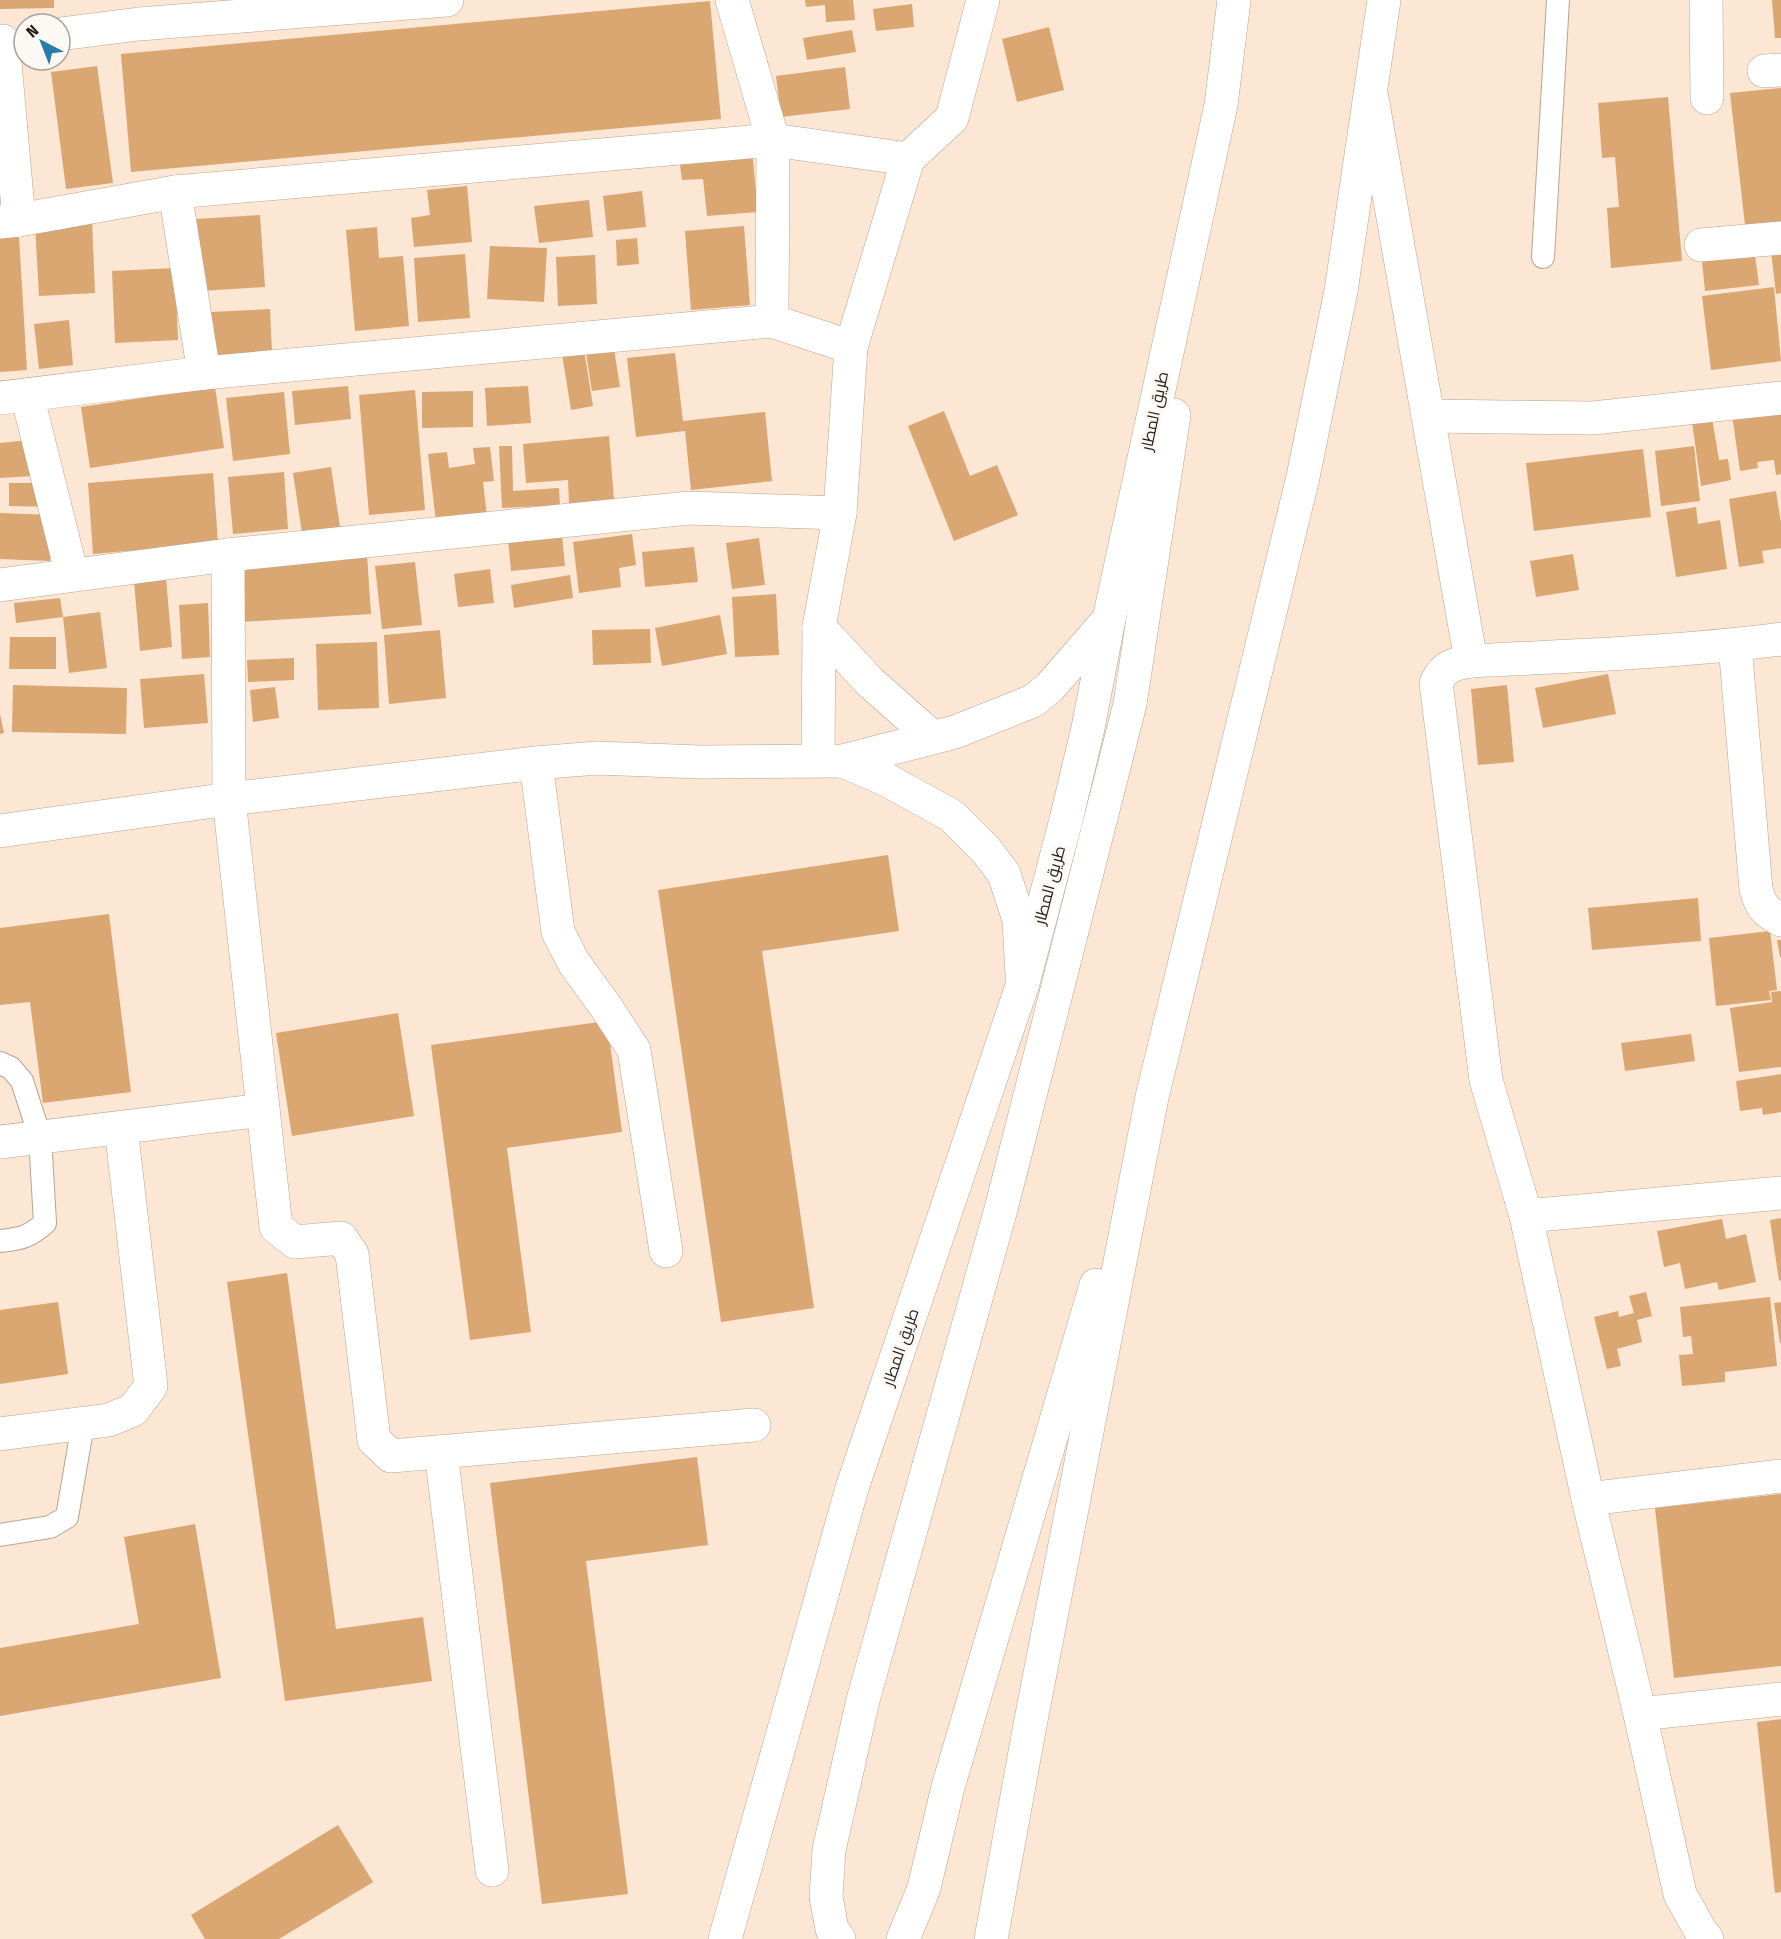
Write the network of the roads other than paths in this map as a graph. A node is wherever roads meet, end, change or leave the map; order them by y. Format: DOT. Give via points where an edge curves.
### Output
graph roads {
  1 [pos="447,0"];
  2 [pos="732,0"];
  3 [pos="983,0"];
  4 [pos="1234,0"];
  5 [pos="1384,0"];
  6 [pos="1558,0"];
  7 [pos="1706,0"];
  8 [pos="137,12"];
  9 [pos="72,31"];
  10 [pos="9,40"];
  11 [pos="1371,90"];
  12 [pos="1707,98"];
  13 [pos="1221,105"];
  14 [pos="773,140"];
  15 [pos="908,159"];
  16 [pos="175,192"];
  17 [pos="10,221"];
  18 [pos="1781,238"];
  19 [pos="1701,245"];
  20 [pos="1542,257"];
  21 [pos="772,321"];
  22 [pos="851,347"];
  23 [pos="204,373"];
  24 [pos="13,397"];
  25 [pos="1781,399"];
  26 [pos="1428,416"];
  27 [pos="840,513"];
  28 [pos="228,555"];
  29 [pos="72,575"];
  30 [pos="0,585"];
  31 [pos="1109,619"];
  32 [pos="819,627"];
  33 [pos="1781,639"];
  34 [pos="1735,645"];
  35 [pos="1471,661"];
  36 [pos="932,737"];
  37 [pos="831,761"];
  38 [pos="536,762"];
  39 [pos="229,800"];
  40 [pos="0,831"];
  41 [pos="1781,920"];
  42 [pos="1023,983"];
  43 [pos="0,1063"];
  44 [pos="1152,1097"];
  45 [pos="263,1110"];
  46 [pos="121,1128"];
  47 [pos="40,1137"];
  48 [pos="0,1142"];
  49 [pos="1781,1193"];
  50 [pos="1526,1216"];
  51 [pos="0,1242"];
  52 [pos="666,1251"];
  53 [pos="83,1424"];
  54 [pos="754,1425"];
  55 [pos="0,1434"];
  56 [pos="441,1452"];
  57 [pos="1781,1476"];
  58 [pos="1588,1499"];
  59 [pos="0,1535"];
  60 [pos="1781,1699"];
  61 [pos="1640,1714"];
  62 [pos="492,1870"];
  63 [pos="725,1939"];
  64 [pos="839,1939"];
  65 [pos="903,1939"];
  66 [pos="991,1939"];
  67 [pos="1707,1939"];
  1 -- 8 [label="main road"];
  2 -- 14 [label="main road"];
  3 -- 15 [label="main road" via="952,118"];
  4 -- 13 [label="main road, طريق المطار"];
  5 -- 11 [label="main road"];
  6 -- 20 [label="lane"];
  7 -- 12 [label="main road"];
  8 -- 9 [label="main road"];
  10 -- 17 [label="main road"];
  11 -- 26 [label="main road"];
  11 -- 44 [label="main road" via="1341,291 1303,477"];
  13 -- 31 [label="main road, طريق المطار"];
  13 -- 64 [label="main road" via="1130,704 1001,1209 861,1711 829,1850 826,1897 832,1929"];
  14 -- 15 [label="main road"];
  14 -- 16 [label="main road"];
  14 -- 21 [label="main road"];
  15 -- 22 [label="main road"];
  16 -- 17 [label="main road"];
  16 -- 23 [label="main road"];
  18 -- 19 [label="main road"];
  21 -- 22 [label="main road"];
  21 -- 23 [label="main road"];
  22 -- 27 [label="main road"];
  23 -- 24 [label="main road"];
  24 -- 29 [label="main road"];
  25 -- 26 [label="main road" via="1593,418"];
  26 -- 35 [label="main road"];
  27 -- 28 [label="main road" via="689,507"];
  27 -- 32 [label="main road"];
  28 -- 29 [label="main road"];
  28 -- 39 [label="main road"];
  29 -- 30 [label="main road"];
  31 -- 36 [label="main road" via="1033,701 955,732"];
  31 -- 42 [label="main road, طريق المطار" via="1088,729"];
  32 -- 36 [label="main road" via="870,682"];
  32 -- 37 [label="main road"];
  33 -- 34 [label="main road"];
  34 -- 35 [label="main road"];
  34 -- 41 [label="main road" via="1756,889 1760,905"];
  35 -- 50 [label="main road" via="1452,664 1436,682 1486,1080"];
  36 -- 37 [label="main road"];
  37 -- 38 [label="main road" via="597,758"];
  37 -- 42 [label="main road" via="887,780 952,816 986,850 1004,874 1019,920"];
  38 -- 39 [label="main road"];
  38 -- 52 [label="main road" via="558,932 574,963 633,1050"];
  39 -- 40 [label="main road"];
  39 -- 45 [label="main road"];
  42 -- 63 [label="main road, طريق المطار" via="852,1488"];
  43 -- 47 [label="lane" via="11,1068 22,1081"];
  44 -- 65 [label="main road" via="948,1787 924,1888"];
  44 -- 66 [label="main road"];
  45 -- 46 [label="main road"];
  45 -- 56 [label="main road" via="276,1227 295,1242 341,1238 352,1254 374,1440 391,1456"];
  46 -- 47 [label="main road"];
  46 -- 53 [label="main road" via="151,1386 133,1410 109,1420"];
  47 -- 48 [label="main road"];
  47 -- 51 [label="lane" via="45,1223 23,1239"];
  49 -- 50 [label="main road"];
  50 -- 58 [label="main road"];
  53 -- 55 [label="main road"];
  53 -- 59 [label="lane" via="67,1517 50,1527"];
  54 -- 56 [label="main road"];
  56 -- 62 [label="main road"];
  57 -- 58 [label="main road"];
  58 -- 61 [label="main road"];
  60 -- 61 [label="main road"];
  61 -- 67 [label="main road" via="1680,1894"];
}
